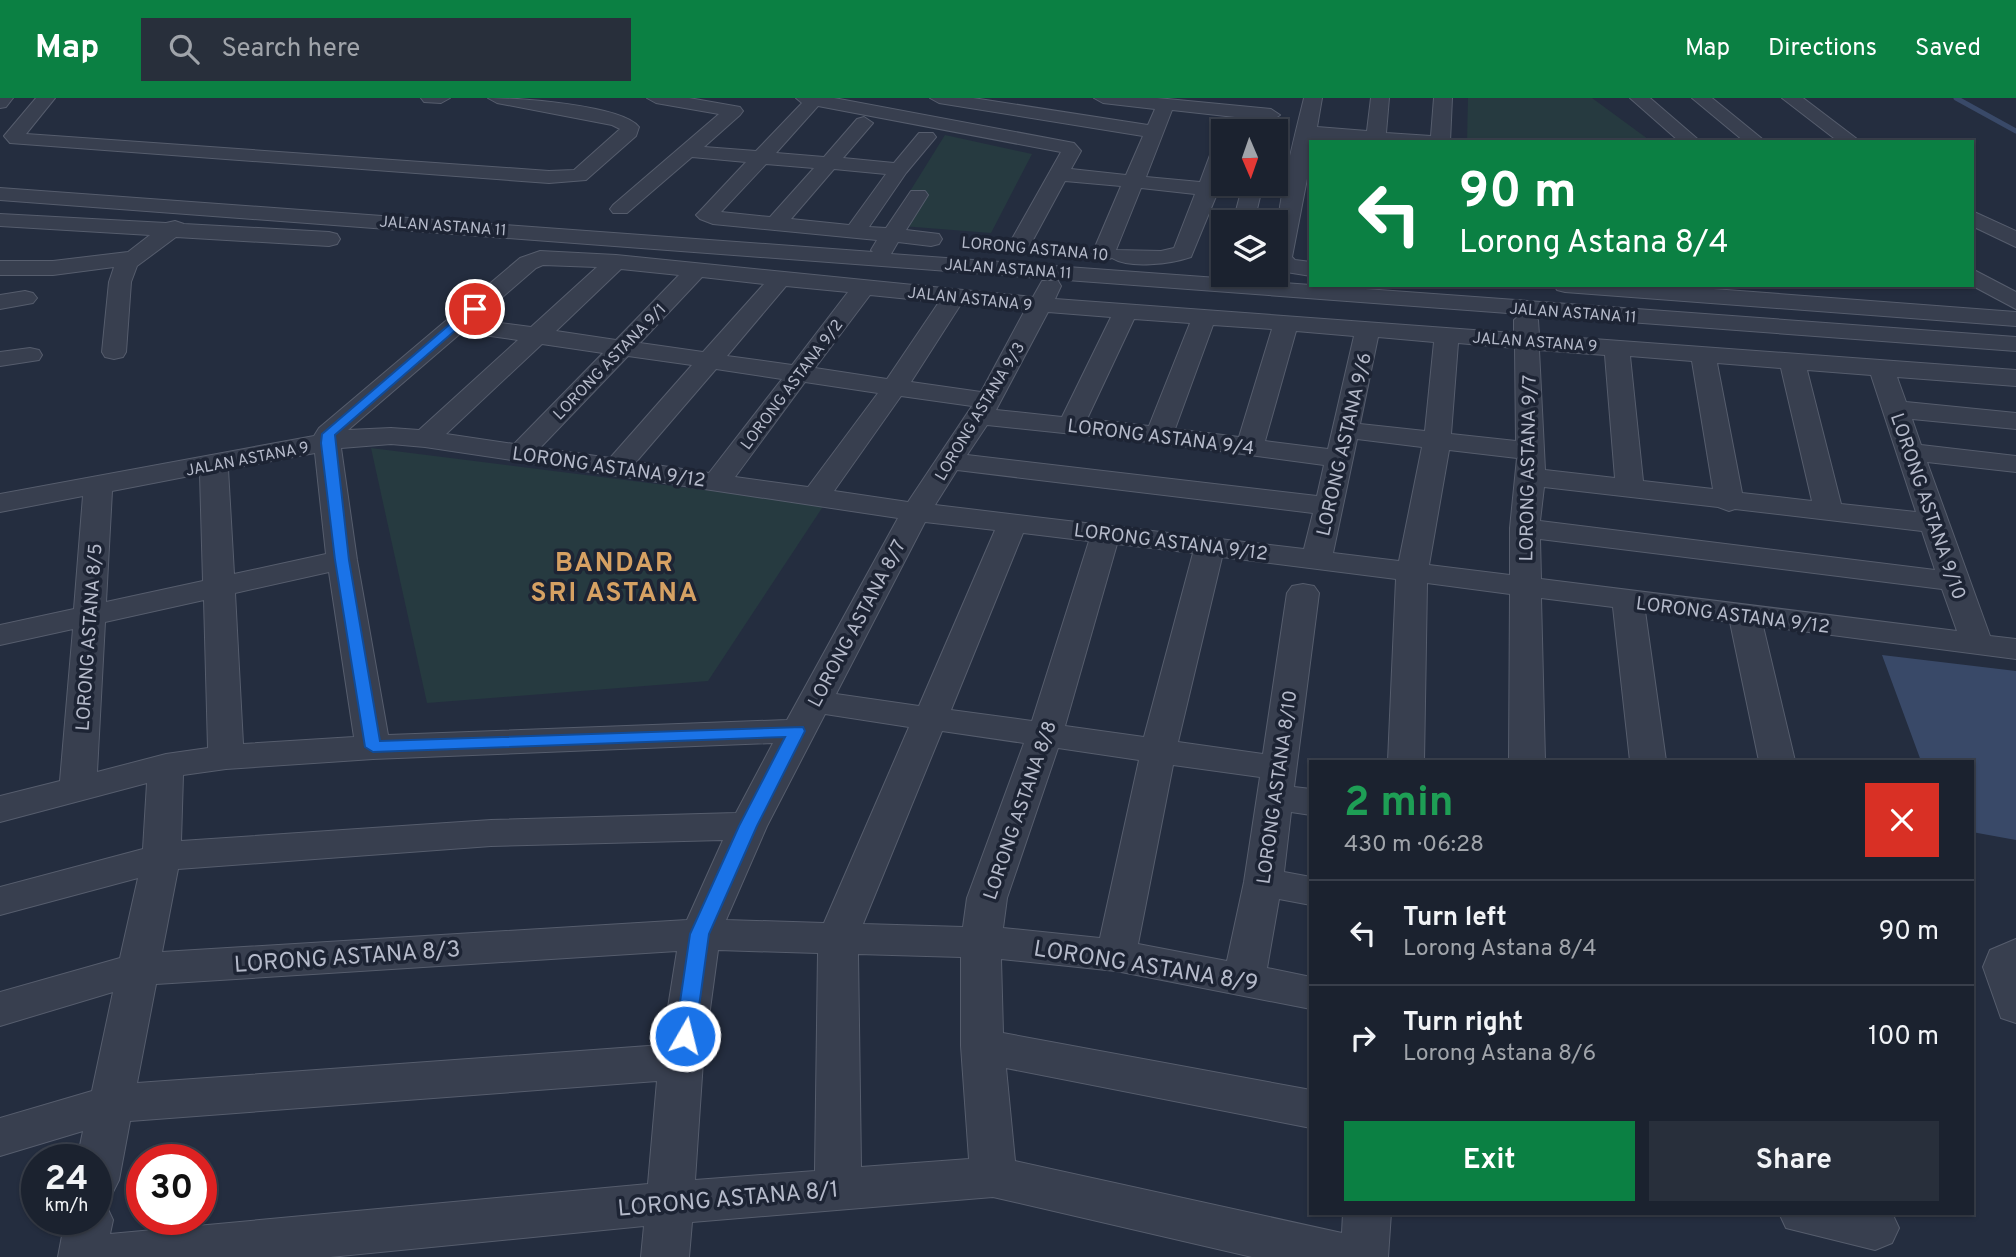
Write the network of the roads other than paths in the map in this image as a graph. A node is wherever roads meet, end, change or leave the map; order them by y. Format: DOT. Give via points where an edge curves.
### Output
graph roads {
  1 [pos="4,98"];
  2 [pos="46,98"];
  3 [pos="430,98"];
  4 [pos="441,98"];
  5 [pos="498,98"];
  6 [pos="656,98"];
  7 [pos="751,98"];
  8 [pos="1103,98"];
  9 [pos="1313,98"];
  10 [pos="1380,98"];
  11 [pos="1443,98"];
  12 [pos="1639,98"];
  13 [pos="1701,98"];
  14 [pos="1791,98"];
  15 [pos="809,99"];
  16 [pos="953,99"];
  17 [pos="0,103"];
  18 [pos="1165,105"];
  19 [pos="1237,105"];
  20 [pos="734,111"];
  21 [pos="1271,115"];
  22 [pos="864,123"];
  23 [pos="927,129"];
  24 [pos="1154,131"];
  25 [pos="1307,132"];
  26 [pos="1375,140"];
  27 [pos="1440,140"];
  28 [pos="1690,140"];
  29 [pos="1754,140"];
  30 [pos="1849,140"];
  31 [pos="687,151"];
  32 [pos="759,156"];
  33 [pos="829,163"];
  34 [pos="899,169"];
  35 [pos="1059,174"];
  36 [pos="1134,181"];
  37 [pos="1211,183"];
  38 [pos="1209,189"];
  39 [pos="0,194"];
  40 [pos="918,195"];
  41 [pos="1301,206"];
  42 [pos="202,207"];
  43 [pos="620,209"];
  44 [pos="1974,218"];
  45 [pos="0,220"];
  46 [pos="774,225"];
  47 [pos="1288,228"];
  48 [pos="170,231"];
  49 [pos="855,232"];
  50 [pos="1288,233"];
  51 [pos="1309,234"];
  52 [pos="892,236"];
  53 [pos="351,240"];
  54 [pos="2016,240"];
  55 [pos="955,241"];
  56 [pos="994,244"];
  57 [pos="1019,246"];
  58 [pos="1043,248"];
  59 [pos="1079,251"];
  60 [pos="1103,254"];
  61 [pos="132,258"];
  62 [pos="877,258"];
  63 [pos="616,262"];
  64 [pos="1288,266"];
  65 [pos="0,268"];
  66 [pos="1309,269"];
  67 [pos="697,270"];
  68 [pos="1057,271"];
  69 [pos="1974,277"];
  70 [pos="781,278"];
  71 [pos="1211,279"];
  72 [pos="1288,286"];
  73 [pos="864,287"];
  74 [pos="1614,287"];
  75 [pos="1908,287"];
  76 [pos="1687,290"];
  77 [pos="954,296"];
  78 [pos="25,298"];
  79 [pos="0,302"];
  80 [pos="2016,302"];
  81 [pos="1042,305"];
  82 [pos="1525,309"];
  83 [pos="1126,312"];
  84 [pos="1942,313"];
  85 [pos="1204,317"];
  86 [pos="2016,319"];
  87 [pos="1286,323"];
  88 [pos="457,324"];
  89 [pos="1368,328"];
  90 [pos="536,334"];
  91 [pos="1447,334"];
  92 [pos="1529,340"];
  93 [pos="1959,340"];
  94 [pos="2016,344"];
  95 [pos="1617,347"];
  96 [pos="622,348"];
  97 [pos="114,352"];
  98 [pos="30,355"];
  99 [pos="1703,355"];
  100 [pos="0,359"];
  101 [pos="1792,361"];
  102 [pos="707,362"];
  103 [pos="1881,368"];
  104 [pos="800,374"];
  105 [pos="2016,379"];
  106 [pos="894,388"];
  107 [pos="985,408"];
  108 [pos="1895,409"];
  109 [pos="2016,421"];
  110 [pos="1071,425"];
  111 [pos="1346,430"];
  112 [pos="1159,435"];
  113 [pos="425,439"];
  114 [pos="1437,440"];
  115 [pos="327,443"];
  116 [pos="1250,446"];
  117 [pos="521,452"];
  118 [pos="1912,452"];
  119 [pos="1341,460"];
  120 [pos="951,461"];
  121 [pos="1530,464"];
  122 [pos="214,465"];
  123 [pos="617,467"];
  124 [pos="2013,470"];
  125 [pos="717,481"];
  126 [pos="98,485"];
  127 [pos="1630,489"];
  128 [pos="816,497"];
  129 [pos="1729,502"];
  130 [pos="0,503"];
  131 [pos="1329,506"];
  132 [pos="916,512"];
  133 [pos="1829,512"];
  134 [pos="1013,522"];
  135 [pos="1932,523"];
  136 [pos="1525,528"];
  137 [pos="1106,533"];
  138 [pos="1210,545"];
  139 [pos="1317,559"];
  140 [pos="342,560"];
  141 [pos="1412,573"];
  142 [pos="1954,581"];
  143 [pos="221,586"];
  144 [pos="1526,586"];
  145 [pos="1303,593"];
  146 [pos="1628,600"];
  147 [pos="88,615"];
  148 [pos="1745,616"];
  149 [pos="0,635"];
  150 [pos="1977,644"];
  151 [pos="2016,649"];
  152 [pos="806,717"];
  153 [pos="931,718"];
  154 [pos="1045,734"];
  155 [pos="373,747"];
  156 [pos="1158,751"];
  157 [pos="226,757"];
  158 [pos="1406,760"];
  159 [pos="1527,760"];
  160 [pos="1648,760"];
  161 [pos="1777,760"];
  162 [pos="166,766"];
  163 [pos="1277,782"];
  164 [pos="78,788"];
  165 [pos="1309,801"];
  166 [pos="0,809"];
  167 [pos="748,826"];
  168 [pos="161,858"];
  169 [pos="1263,883"];
  170 [pos="1309,891"];
  171 [pos="0,901"];
  172 [pos="700,934"];
  173 [pos="838,937"];
  174 [pos="981,941"];
  175 [pos="1116,955"];
  176 [pos="2016,955"];
  177 [pos="139,969"];
  178 [pos="1244,980"];
  179 [pos="1309,993"];
  180 [pos="2016,1006"];
  181 [pos="0,1009"];
  182 [pos="982,1046"];
  183 [pos="681,1061"];
  184 [pos="110,1104"];
  185 [pos="1309,1109"];
  186 [pos="0,1137"];
  187 [pos="103,1144"];
  188 [pos="993,1177"];
  189 [pos="838,1189"];
  190 [pos="669,1203"];
  191 [pos="1367,1215"];
  192 [pos="1810,1215"];
  193 [pos="1876,1233"];
  194 [pos="86,1235"];
  195 [pos="82,1257"];
  196 [pos="102,1257"];
  197 [pos="666,1257"];
  198 [pos="1348,1257"];
  199 [pos="1364,1257"];
  1 -- 17 [label="street"];
  2 -- 5 [label="street" via="14,136 17,139 550,177 583,173 629,132 630,127 617,120"];
  3 -- 4 [label="street"];
  6 -- 20 [label="street"];
  7 -- 20 [label="street"];
  8 -- 18 [label="street"];
  9 -- 25 [label="street"];
  10 -- 26 [label="street"];
  11 -- 27 [label="street"];
  12 -- 28 [label="street"];
  13 -- 29 [label="street"];
  14 -- 30 [label="street"];
  15 -- 23 [label="street"];
  15 -- 32 [label="street"];
  16 -- 23 [label="street"];
  16 -- 24 [label="street"];
  18 -- 19 [label="street"];
  18 -- 24 [label="street"];
  19 -- 21 [label="street"];
  20 -- 31 [label="street"];
  22 -- 33 [label="street"];
  23 -- 34 [label="street"];
  23 -- 35 [label="street" via="1067,147 1071,151"];
  24 -- 36 [label="street"];
  25 -- 26 [label="street"];
  25 -- 41 [label="street"];
  31 -- 32 [label="street"];
  31 -- 43 [label="street"];
  32 -- 33 [label="street"];
  32 -- 46 [label="street, LORONG ASTANA 10" via="707,215"];
  33 -- 34 [label="street"];
  33 -- 46 [label="street"];
  34 -- 49 [label="street"];
  35 -- 36 [label="street"];
  35 -- 57 [label="street"];
  36 -- 38 [label="street"];
  36 -- 60 [label="street"];
  37 -- 38 [label="street, LORONG ASTANA 10"];
  38 -- 60 [label="street, LORONG ASTANA 10" via="1183,252 1157,257"];
  39 -- 42 [label="street, JALAN ASTANA 11"];
  40 -- 52 [label="street"];
  41 -- 47 [label="street"];
  42 -- 48 [label="street"];
  42 -- 62 [label="street, JALAN ASTANA 11"];
  44 -- 54 [label="street"];
  45 -- 48 [label="street"];
  46 -- 49 [label="street, LORONG ASTANA 10"];
  48 -- 53 [label="street"];
  48 -- 61 [label="street"];
  49 -- 52 [label="street, LORONG ASTANA 10"];
  50 -- 51 [label="street"];
  52 -- 55 [label="street, LORONG ASTANA 10"];
  52 -- 62 [label="street"];
  56 -- 57 [label="street, LORONG ASTANA 10"];
  57 -- 58 [label="street, LORONG ASTANA 10"];
  59 -- 60 [label="street, LORONG ASTANA 10"];
  61 -- 65 [label="street" via="53,268"];
  61 -- 97 [label="street" via="120,282"];
  62 -- 68 [label="street, JALAN ASTANA 11"];
  63 -- 67 [label="street, JALAN ASTANA 9"];
  63 -- 88 [label="street, JALAN ASTANA 9" via="540,258 528,263"];
  63 -- 90 [label="street"];
  64 -- 66 [label="street"];
  67 -- 70 [label="street, JALAN ASTANA 9"];
  67 -- 96 [label="street, LORONG ASTANA 9/1"];
  68 -- 71 [label="street, JALAN ASTANA 11"];
  68 -- 81 [label="street, LORONG ASTANA 9/3"];
  69 -- 80 [label="street"];
  70 -- 73 [label="street, JALAN ASTANA 9"];
  70 -- 102 [label="street"];
  72 -- 82 [label="street, JALAN ASTANA 11"];
  73 -- 77 [label="street, JALAN ASTANA 9"];
  73 -- 104 [label="street, LORONG ASTANA 9/2"];
  74 -- 76 [label="street, JALAN ASTANA 11"];
  75 -- 84 [label="street"];
  76 -- 84 [label="street, JALAN ASTANA 11"];
  77 -- 81 [label="street, JALAN ASTANA 9"];
  77 -- 106 [label="street"];
  78 -- 79 [label="street"];
  81 -- 83 [label="street, JALAN ASTANA 9"];
  81 -- 107 [label="street, LORONG ASTANA 9/3"];
  82 -- 92 [label="street, LORONG ASTANA 9/7"];
  82 -- 93 [label="street, JALAN ASTANA 11"];
  83 -- 85 [label="street, JALAN ASTANA 9"];
  83 -- 110 [label="street"];
  84 -- 86 [label="street, JALAN ASTANA 11"];
  84 -- 93 [label="street"];
  85 -- 87 [label="street, JALAN ASTANA 9"];
  85 -- 112 [label="street"];
  87 -- 89 [label="street, JALAN ASTANA 9"];
  87 -- 116 [label="street"];
  88 -- 90 [label="street, LORONG ASTANA 9/4"];
  88 -- 115 [label="street, JALAN ASTANA 9" via="335,426"];
  89 -- 91 [label="street, JALAN ASTANA 9"];
  89 -- 111 [label="street, LORONG ASTANA 9/6"];
  90 -- 96 [label="street, LORONG ASTANA 9/4"];
  90 -- 113 [label="street"];
  91 -- 92 [label="street, JALAN ASTANA 9"];
  91 -- 114 [label="street"];
  92 -- 95 [label="street, JALAN ASTANA 9"];
  92 -- 121 [label="street, LORONG ASTANA 9/7"];
  93 -- 94 [label="street, JALAN ASTANA 11"];
  95 -- 99 [label="street, JALAN ASTANA 9"];
  95 -- 127 [label="street"];
  96 -- 102 [label="street, LORONG ASTANA 9/4"];
  96 -- 117 [label="street, LORONG ASTANA 9/1"];
  98 -- 100 [label="street"];
  99 -- 101 [label="street, JALAN ASTANA 9"];
  99 -- 129 [label="street"];
  101 -- 103 [label="street, JALAN ASTANA 9"];
  101 -- 133 [label="street"];
  102 -- 104 [label="street, LORONG ASTANA 9/4"];
  102 -- 123 [label="street"];
  103 -- 105 [label="street, JALAN ASTANA 9"];
  103 -- 108 [label="street, LORONG ASTANA 9/10"];
  104 -- 106 [label="street, LORONG ASTANA 9/4"];
  104 -- 125 [label="street, LORONG ASTANA 9/2"];
  106 -- 107 [label="street, LORONG ASTANA 9/4"];
  106 -- 128 [label="street"];
  107 -- 110 [label="street, LORONG ASTANA 9/4"];
  107 -- 120 [label="street, LORONG ASTANA 9/3"];
  108 -- 109 [label="street"];
  108 -- 118 [label="street, LORONG ASTANA 9/10"];
  110 -- 112 [label="street, LORONG ASTANA 9/4"];
  111 -- 114 [label="street"];
  111 -- 119 [label="street, LORONG ASTANA 9/6"];
  112 -- 116 [label="street, LORONG ASTANA 9/4"];
  113 -- 115 [label="street, LORONG ASTANA 9/12" via="372,436"];
  113 -- 117 [label="street, LORONG ASTANA 9/12"];
  114 -- 121 [label="street"];
  114 -- 141 [label="street"];
  115 -- 122 [label="street, JALAN ASTANA 9"];
  115 -- 140 [label="street"];
  116 -- 119 [label="street, LORONG ASTANA 9/4"];
  117 -- 123 [label="street, LORONG ASTANA 9/12"];
  118 -- 124 [label="street"];
  118 -- 135 [label="street, LORONG ASTANA 9/10"];
  119 -- 131 [label="street, LORONG ASTANA 9/6"];
  120 -- 131 [label="street"];
  120 -- 132 [label="street, LORONG ASTANA 9/3"];
  121 -- 127 [label="street"];
  121 -- 136 [label="street, LORONG ASTANA 9/7"];
  122 -- 126 [label="street, JALAN ASTANA 9"];
  122 -- 143 [label="street"];
  123 -- 125 [label="street, LORONG ASTANA 9/12"];
  125 -- 128 [label="street, LORONG ASTANA 9/12"];
  126 -- 130 [label="street, JALAN ASTANA 9"];
  126 -- 147 [label="street, LORONG ASTANA 8/5"];
  127 -- 129 [label="street"];
  128 -- 132 [label="street, LORONG ASTANA 9/12"];
  129 -- 133 [label="street"];
  131 -- 139 [label="street, LORONG ASTANA 9/6"];
  132 -- 134 [label="street, LORONG ASTANA 9/12"];
  132 -- 152 [label="street, LORONG ASTANA 8/7"];
  133 -- 135 [label="street"];
  134 -- 137 [label="street, LORONG ASTANA 9/12"];
  134 -- 153 [label="street"];
  135 -- 142 [label="street, LORONG ASTANA 9/10"];
  136 -- 142 [label="street"];
  136 -- 144 [label="street, LORONG ASTANA 9/7"];
  137 -- 138 [label="street, LORONG ASTANA 9/12"];
  137 -- 154 [label="street, LORONG ASTANA 8/8"];
  138 -- 139 [label="street, LORONG ASTANA 9/12"];
  138 -- 156 [label="street"];
  139 -- 141 [label="street, LORONG ASTANA 9/12"];
  140 -- 143 [label="street"];
  140 -- 155 [label="street"];
  141 -- 144 [label="street, LORONG ASTANA 9/12"];
  141 -- 158 [label="street"];
  142 -- 150 [label="street, LORONG ASTANA 9/10"];
  143 -- 147 [label="street"];
  143 -- 157 [label="street"];
  144 -- 146 [label="street, LORONG ASTANA 9/12"];
  144 -- 159 [label="street, LORONG ASTANA 9/7"];
  145 -- 163 [label="street, LORONG ASTANA 8/10"];
  146 -- 148 [label="street, LORONG ASTANA 9/12"];
  146 -- 160 [label="street"];
  147 -- 149 [label="street"];
  147 -- 164 [label="street, LORONG ASTANA 8/5"];
  148 -- 150 [label="street, LORONG ASTANA 9/12"];
  148 -- 161 [label="street"];
  150 -- 151 [label="street, LORONG ASTANA 9/12"];
  152 -- 153 [label="street"];
  152 -- 155 [label="street"];
  152 -- 167 [label="street, LORONG ASTANA 8/7"];
  153 -- 154 [label="street"];
  153 -- 173 [label="street"];
  154 -- 156 [label="street"];
  154 -- 174 [label="street, LORONG ASTANA 8/8" via="987,898"];
  155 -- 157 [label="street"];
  156 -- 163 [label="street"];
  156 -- 175 [label="street"];
  157 -- 162 [label="street"];
  162 -- 164 [label="street"];
  162 -- 168 [label="street"];
  163 -- 165 [label="street"];
  163 -- 169 [label="street, LORONG ASTANA 8/10"];
  164 -- 166 [label="street"];
  167 -- 168 [label="street" via="491,833"];
  167 -- 172 [label="street, LORONG ASTANA 8/7"];
  168 -- 171 [label="street"];
  168 -- 177 [label="street"];
  169 -- 170 [label="street"];
  169 -- 178 [label="street, LORONG ASTANA 8/10"];
  172 -- 173 [label="street, LORONG ASTANA 8/3"];
  172 -- 177 [label="street, LORONG ASTANA 8/3"];
  172 -- 183 [label="street, LORONG ASTANA 8/7"];
  173 -- 174 [label="street, LORONG ASTANA 8/9"];
  173 -- 189 [label="street"];
  174 -- 175 [label="street, LORONG ASTANA 8/9"];
  174 -- 182 [label="street, LORONG ASTANA 8/8"];
  175 -- 178 [label="street, LORONG ASTANA 8/9"];
  176 -- 180 [label="street" via="2004,961 2003,967"];
  177 -- 181 [label="street, LORONG ASTANA 8/3"];
  177 -- 184 [label="street"];
  178 -- 179 [label="street, LORONG ASTANA 8/9"];
  182 -- 185 [label="street"];
  182 -- 188 [label="street, LORONG ASTANA 8/8"];
  183 -- 184 [label="street"];
  183 -- 190 [label="street, LORONG ASTANA 8/7"];
  184 -- 186 [label="street"];
  184 -- 187 [label="street"];
  188 -- 189 [label="street, LORONG ASTANA 8/1"];
  188 -- 198 [label="street, LORONG ASTANA 8/1"];
  189 -- 190 [label="street, LORONG ASTANA 8/1"];
  190 -- 196 [label="street, LORONG ASTANA 8/1"];
  190 -- 197 [label="street, LORONG ASTANA 8/7"];
  191 -- 199 [label="street"];
  192 -- 193 [label="street"];
  194 -- 195 [label="street"];
}
